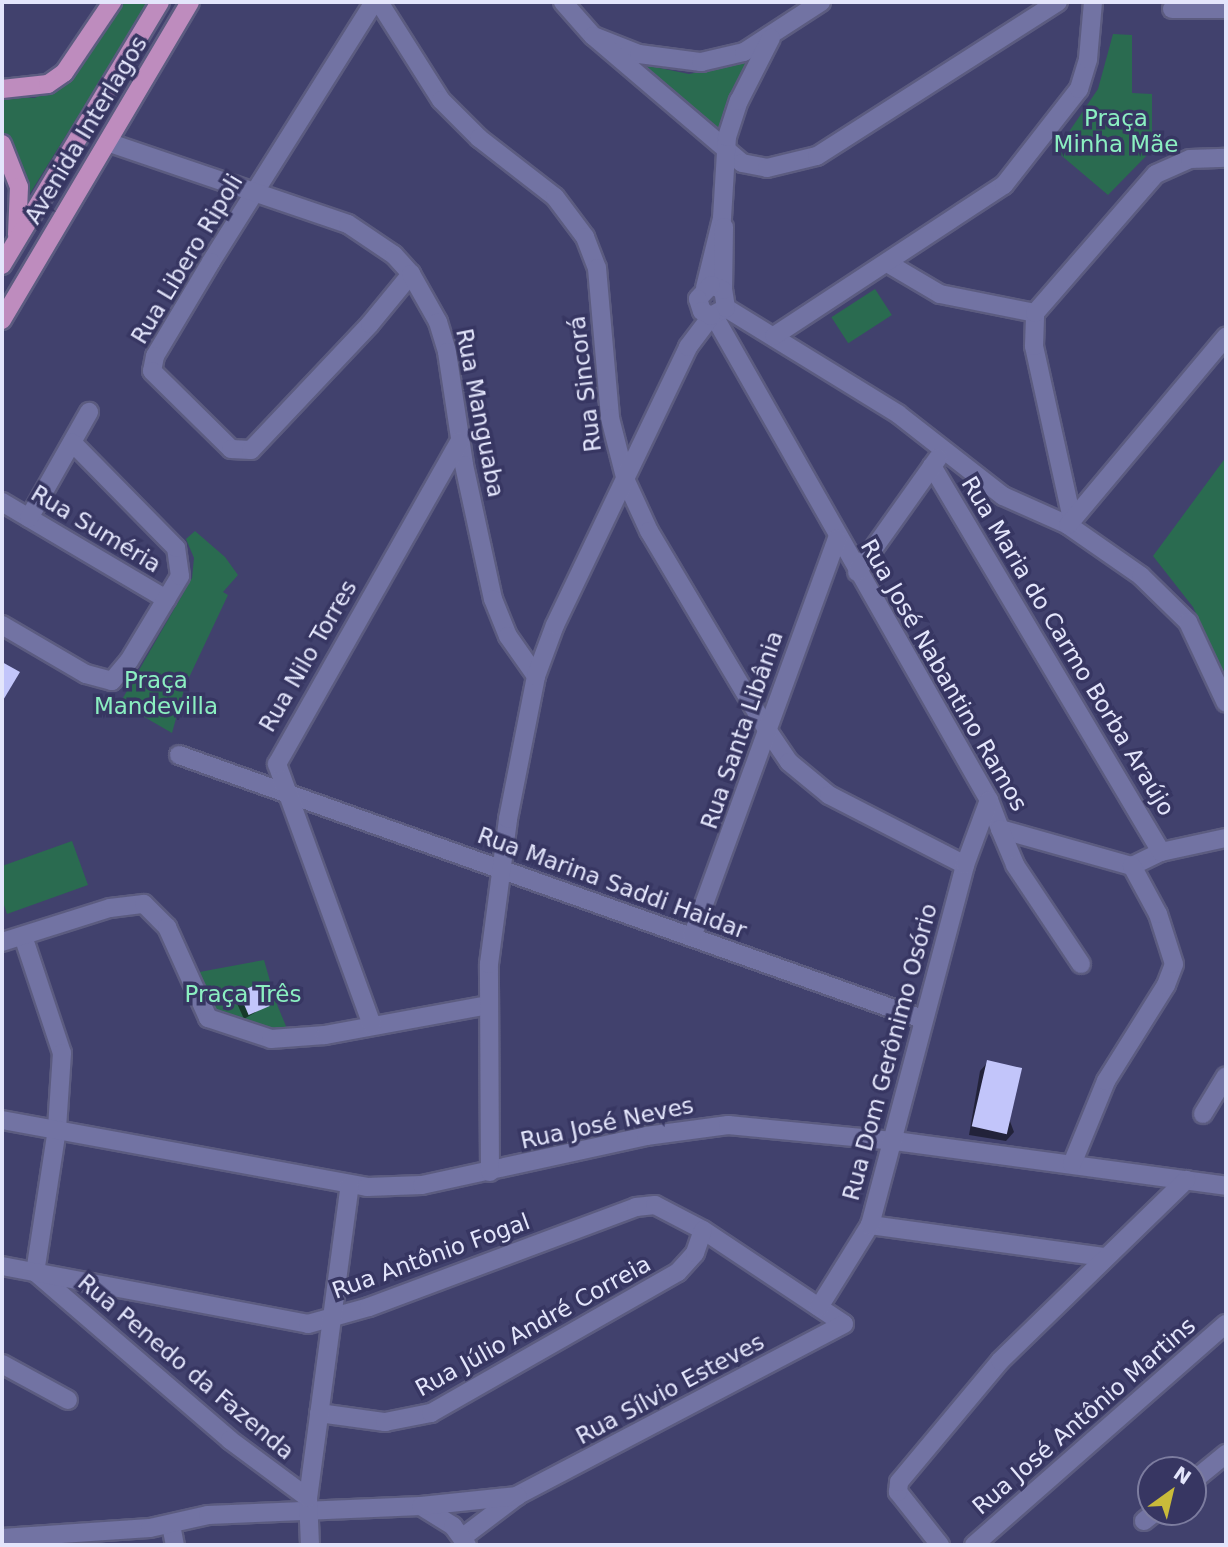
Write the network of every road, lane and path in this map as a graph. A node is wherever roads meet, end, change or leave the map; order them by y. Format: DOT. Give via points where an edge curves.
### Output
graph roads {
  1 [pos="112,2"];
  2 [pos="160,2"];
  3 [pos="190,2"];
  4 [pos="374,2"];
  5 [pos="379,2"];
  6 [pos="563,2"];
  7 [pos="821,2"];
  8 [pos="1058,2"];
  9 [pos="1093,2"];
  10 [pos="1172,9"];
  11 [pos="1226,9"];
  12 [pos="773,35"];
  13 [pos="593,36"];
  14 [pos="3,91"];
  15 [pos="110,143"];
  16 [pos="2,144"];
  17 [pos="726,149"];
  18 [pos="1226,158"];
  19 [pos="19,187"];
  20 [pos="254,194"];
  21 [pos="38,203"];
  22 [pos="68,212"];
  23 [pos="722,218"];
  24 [pos="16,239"];
  25 [pos="889,264"];
  26 [pos="2,265"];
  27 [pos="411,274"];
  28 [pos="717,306"];
  29 [pos="1035,313"];
  30 [pos="2,320"];
  31 [pos="774,336"];
  32 [pos="1226,337"];
  33 [pos="89,412"];
  34 [pos="460,441"];
  35 [pos="72,442"];
  36 [pos="945,448"];
  37 [pos="932,466"];
  38 [pos="626,481"];
  39 [pos="2,502"];
  40 [pos="29,517"];
  41 [pos="1070,522"];
  42 [pos="836,539"];
  43 [pos="857,572"];
  44 [pos="166,599"];
  45 [pos="2,625"];
  46 [pos="536,676"];
  47 [pos="1226,704"];
  48 [pos="766,728"];
  49 [pos="179,755"];
  50 [pos="285,792"];
  51 [pos="989,800"];
  52 [pos="1000,829"];
  53 [pos="1226,838"];
  54 [pos="1161,852"];
  55 [pos="965,864"];
  56 [pos="1132,866"];
  57 [pos="500,869"];
  58 [pos="23,936"];
  59 [pos="692,937"];
  60 [pos="2,942"];
  61 [pos="1081,964"];
  62 [pos="488,1005"];
  63 [pos="922,1019"];
  64 [pos="372,1026"];
  65 [pos="1226,1076"];
  66 [pos="1203,1114"];
  67 [pos="2,1120"];
  68 [pos="57,1129"];
  69 [pos="895,1142"];
  70 [pos="1072,1164"];
  71 [pos="489,1172"];
  72 [pos="1186,1180"];
  73 [pos="350,1185"];
  74 [pos="1226,1186"];
  75 [pos="870,1225"];
  76 [pos="703,1230"];
  77 [pos="1104,1257"];
  78 [pos="2,1266"];
  79 [pos="35,1272"];
  80 [pos="819,1307"];
  81 [pos="332,1318"];
  82 [pos="844,1324"];
  83 [pos="1226,1324"];
  84 [pos="2,1364"];
  85 [pos="68,1400"];
  86 [pos="319,1413"];
  87 [pos="1226,1454"];
  88 [pos="1207,1470"];
  89 [pos="517,1496"];
  90 [pos="307,1505"];
  91 [pos="421,1506"];
  92 [pos="171,1525"];
  93 [pos="2,1538"];
  94 [pos="71,1540"];
  95 [pos="465,1541"];
  96 [pos="175,1545"];
  97 [pos="310,1545"];
  98 [pos="940,1545"];
  99 [pos="974,1545"];
  1 -- 14 [label="main road" via="64,73 48,84"];
  2 -- 21 [label="main road, Avenida Interlagos"];
  3 -- 15 [label="main road, Avenida Interlagos"];
  4 -- 20 [label="street, Rua Libero Ripoli"];
  5 -- 38 [label="street, Rua Sincorá" via="441,100 479,138 555,197 585,237 597,268 610,418"];
  6 -- 13 [label="street"];
  7 -- 12 [label="street"];
  8 -- 17 [label="street" via="817,156 767,168 742,163"];
  9 -- 25 [label="street" via="1088,59 1070,106 1004,185"];
  10 -- 11 [label="street"];
  12 -- 13 [label="street" via="744,52 701,62 639,54"];
  12 -- 17 [label="street" via="739,101"];
  13 -- 17 [label="street"];
  15 -- 20 [label="street, Rua Manguaba"];
  15 -- 22 [label="main road, Avenida Interlagos"];
  16 -- 19 [label="main road"];
  17 -- 23 [label="street"];
  18 -- 29 [label="street" via="1190,159 1156,174"];
  19 -- 21 [label="main road"];
  19 -- 24 [label="main road"];
  20 -- 27 [label="street, Rua Manguaba" via="348,225 394,255"];
  20 -- 27 [label="street, Rua Libero Ripoli" via="151,367 159,380 236,452 257,444"];
  21 -- 22 [label="main road" via="50,211"];
  21 -- 24 [label="main road, Avenida Interlagos"];
  22 -- 30 [label="main road, Avenida Interlagos"];
  23 -- 28 [label="street"];
  23 -- 28 [label="street" via="705,288"];
  24 -- 26 [label="main road, Avenida Interlagos"];
  25 -- 29 [label="street" via="940,294"];
  25 -- 31 [label="street"];
  27 -- 34 [label="street, Rua Manguaba" via="438,322 447,352"];
  28 -- 31 [label="street"];
  28 -- 38 [label="street" via="688,347"];
  28 -- 42 [label="street, Rua José Nabantino Ramos" via="727,344"];
  29 -- 41 [label="street" via="1034,346"];
  31 -- 36 [label="street"];
  32 -- 41 [label="street"];
  33 -- 35 [label="street"];
  34 -- 46 [label="street, Rua Manguaba" via="493,599 508,636"];
  34 -- 50 [label="street, Rua Nilo Torres" via="281,752 279,775"];
  35 -- 40 [label="street"];
  35 -- 44 [label="street" via="179,553 180,576"];
  36 -- 37 [label="street"];
  36 -- 41 [label="street" via="1003,496"];
  37 -- 43 [label="street"];
  37 -- 54 [label="street, Rua Maria do Carmo Borba Araújo"];
  38 -- 46 [label="street" via="555,625"];
  38 -- 48 [label="street, Rua Sincorá" via="649,531"];
  39 -- 40 [label="street, Rua Suméria"];
  40 -- 44 [label="street, Rua Suméria"];
  41 -- 47 [label="street" via="1166,597 1188,622"];
  42 -- 43 [label="street, Rua José Nabantino Ramos"];
  42 -- 48 [label="street, Rua Santa Libânia"];
  43 -- 51 [label="street, Rua José Nabantino Ramos"];
  44 -- 45 [label="street" via="116,679 100,681"];
  46 -- 57 [label="street"];
  48 -- 55 [label="street, Rua Sincorá" via="789,762 829,795"];
  48 -- 59 [label="street, Rua Santa Libânia" via="719,872"];
  49 -- 50 [label="street, Rua Marina Saddi Haidar"];
  50 -- 57 [label="street, Rua Marina Saddi Haidar"];
  50 -- 64 [label="street, Rua Nilo Torres" via="329,898"];
  51 -- 52 [label="street, Rua José Nabantino Ramos"];
  51 -- 55 [label="street, Rua Dom Gerônimo Osório"];
  52 -- 56 [label="street, Rua José Nabantino Ramos"];
  52 -- 61 [label="street" via="1015,865"];
  53 -- 54 [label="street"];
  54 -- 56 [label="street"];
  55 -- 63 [label="street, Rua Dom Gerônimo Osório"];
  56 -- 70 [label="street" via="1158,914 1174,964 1166,985 1106,1082"];
  57 -- 59 [label="street, Rua Marina Saddi Haidar"];
  57 -- 62 [label="street"];
  58 -- 60 [label="street"];
  58 -- 64 [label="street" via="127,903 144,904 167,927 204,1012 213,1021 271,1039"];
  58 -- 68 [label="street" via="62,1053"];
  59 -- 63 [label="street, Rua Marina Saddi Haidar"];
  62 -- 64 [label="street"];
  62 -- 71 [label="street"];
  63 -- 69 [label="street, Rua Dom Gerônimo Osório"];
  65 -- 66 [label="street"];
  67 -- 68 [label="street, Rua José Neves"];
  68 -- 73 [label="street, Rua José Neves"];
  68 -- 79 [label="street"];
  69 -- 70 [label="street, Rua José Neves"];
  69 -- 71 [label="street, Rua José Neves" via="728,1125 695,1126"];
  69 -- 75 [label="street, Rua Dom Gerônimo Osório"];
  70 -- 72 [label="street, Rua José Neves"];
  71 -- 73 [label="street, Rua José Neves" via="401,1187"];
  72 -- 74 [label="street, Rua José Neves"];
  72 -- 77 [label="street"];
  73 -- 81 [label="street"];
  75 -- 77 [label="street"];
  75 -- 80 [label="street, Rua Dom Gerônimo Osório"];
  76 -- 80 [label="street, Rua Antônio Fogal"];
  76 -- 81 [label="street, Rua Antônio Fogal" via="665,1208 636,1207"];
  76 -- 86 [label="street, Rua Júlio André Correia" via="695,1253 678,1272 431,1413 385,1423"];
  77 -- 98 [label="street" via="1000,1361 899,1482 898,1492"];
  78 -- 79 [label="street, Rua Antônio Fogal"];
  79 -- 81 [label="street, Rua Antônio Fogal" via="298,1325"];
  79 -- 90 [label="street, Rua Penedo da Fazenda"];
  80 -- 82 [label="street, Rua Antônio Fogal"];
  81 -- 86 [label="street"];
  82 -- 89 [label="street, Rua Sílvio Esteves"];
  83 -- 99 [label="street, Rua José Antônio Martins"];
  84 -- 85 [label="street"];
  86 -- 90 [label="street"];
  87 -- 88 [label="street"];
  89 -- 91 [label="street"];
  89 -- 95 [label="street"];
  90 -- 91 [label="street"];
  90 -- 92 [label="street" via="208,1515"];
  90 -- 97 [label="street"];
  91 -- 95 [label="street" via="445,1519"];
  92 -- 94 [label="street"];
  92 -- 96 [label="street"];
  93 -- 94 [label="street"];
}
